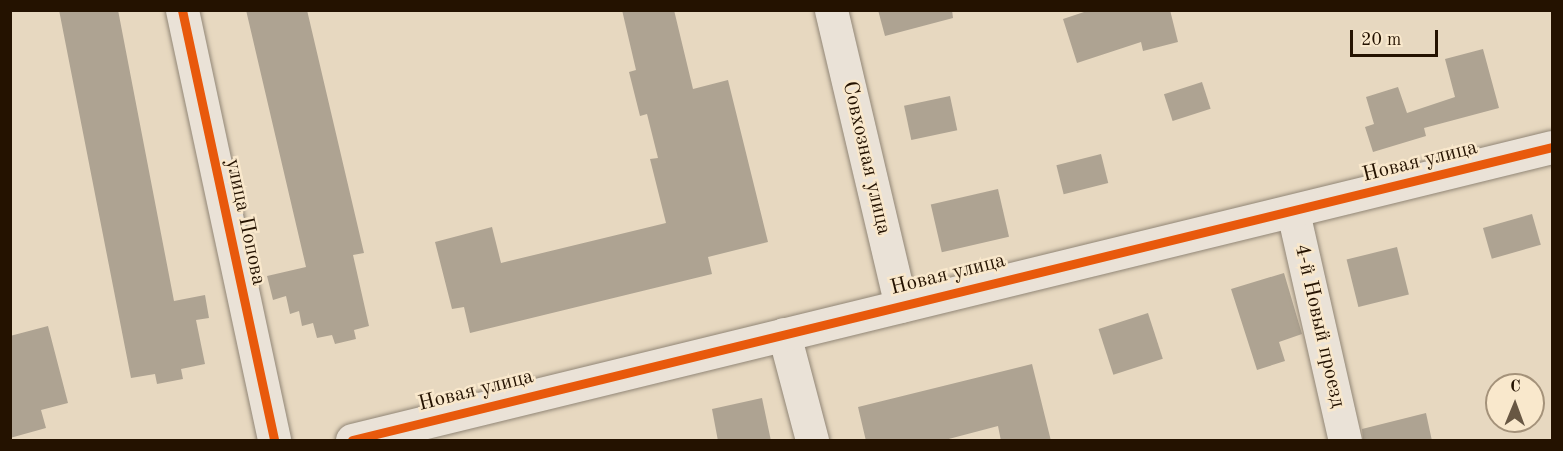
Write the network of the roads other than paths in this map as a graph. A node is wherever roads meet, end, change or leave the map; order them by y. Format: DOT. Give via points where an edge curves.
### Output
graph roads {
  1 [pos="182,10"];
  2 [pos="831,10"];
  3 [pos="1552,149"];
  4 [pos="1293,212"];
  5 [pos="901,306"];
  6 [pos="784,334"];
  7 [pos="274,441"];
  8 [pos="352,441"];
  9 [pos="812,441"];
  10 [pos="1345,441"];
  1 -- 7 [label="street, улица Попова"];
  2 -- 5 [label="street, Совхозная улица"];
  3 -- 4 [label="street, Новая улица"];
  4 -- 5 [label="street, Новая улица"];
  4 -- 10 [label="street, 4-й Новый проезд"];
  5 -- 6 [label="street, Новая улица"];
  6 -- 8 [label="street, Новая улица"];
  6 -- 9 [label="street"];
}
